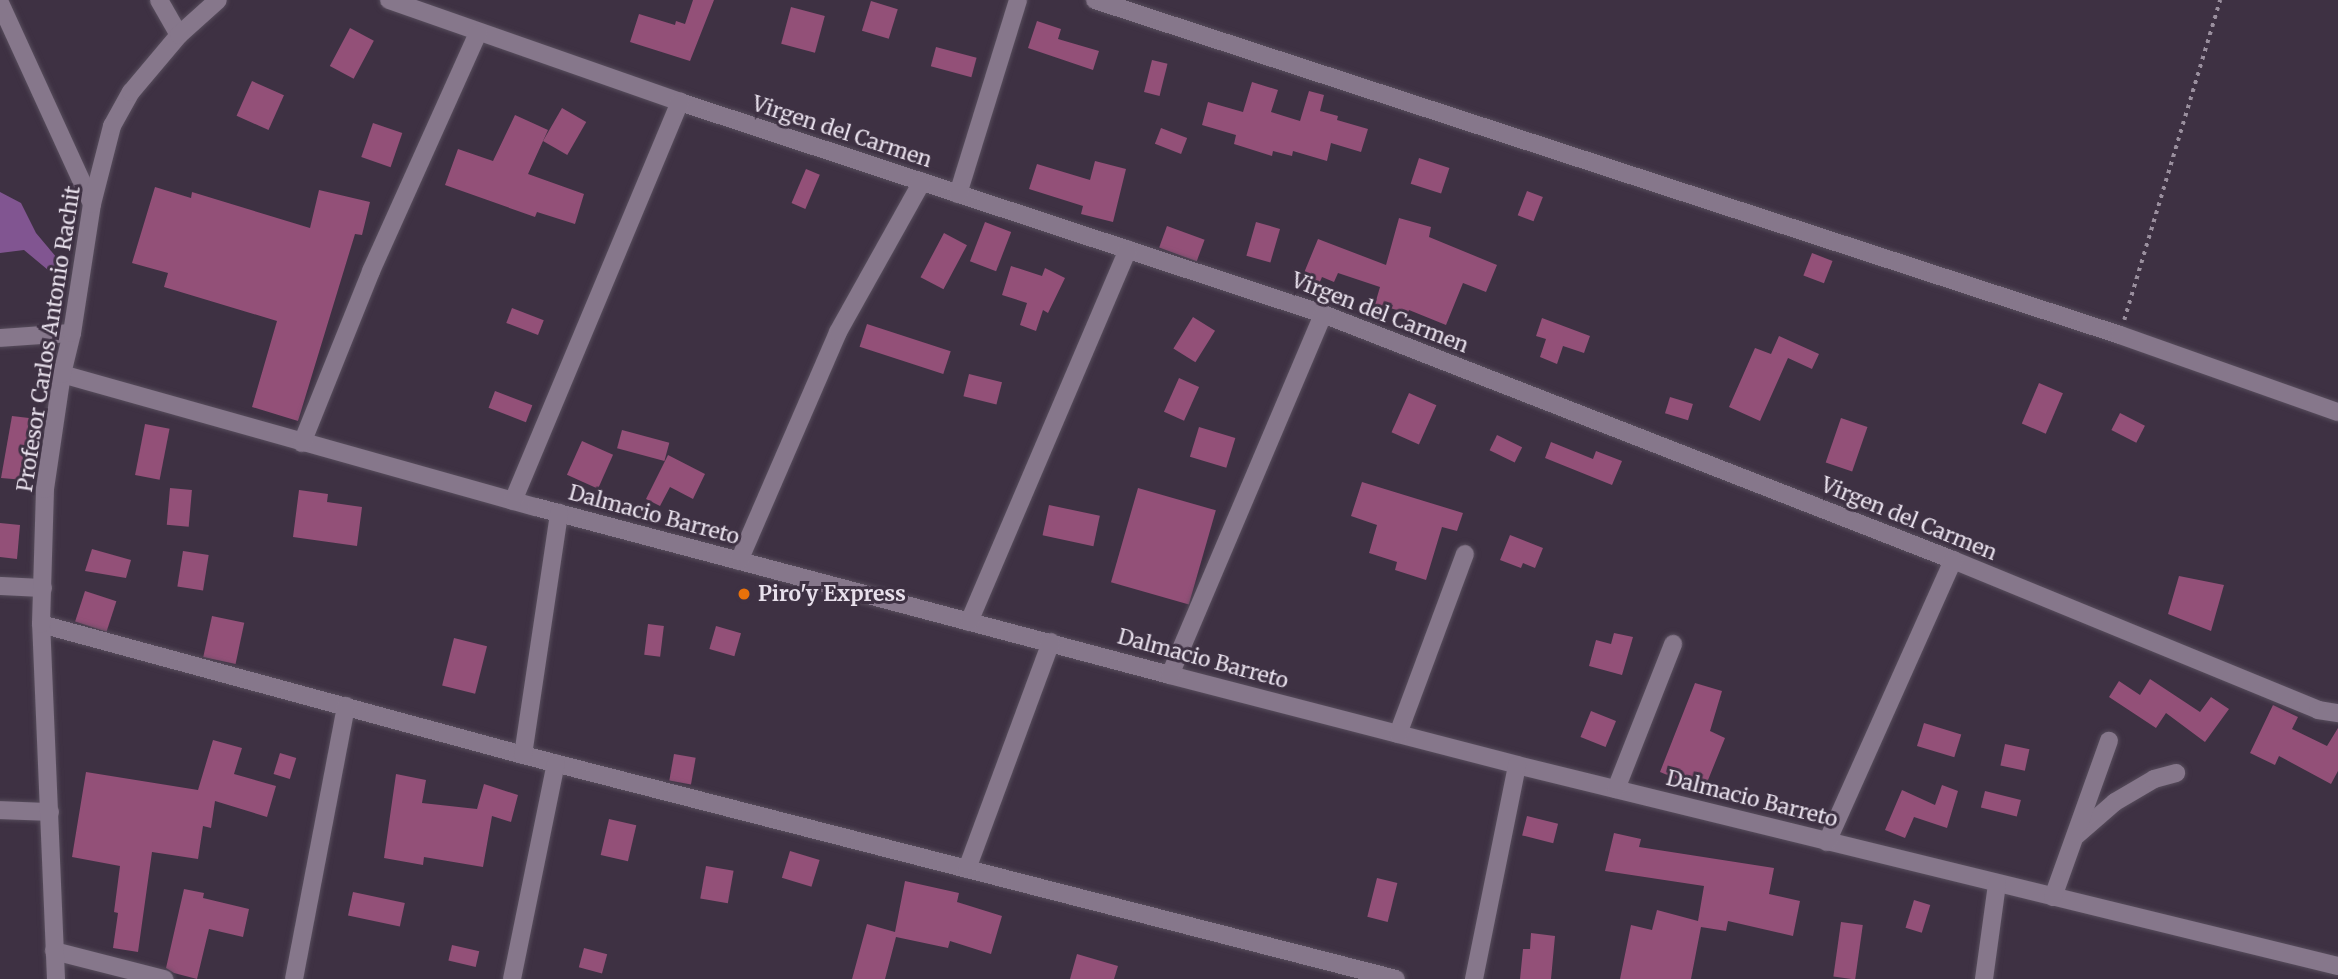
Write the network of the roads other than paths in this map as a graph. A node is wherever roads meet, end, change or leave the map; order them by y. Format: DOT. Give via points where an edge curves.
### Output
graph roads {
  1 [pos="159,0"];
  2 [pos="218,0"];
  3 [pos="389,0"];
  4 [pos="1018,0"];
  5 [pos="1095,0"];
  6 [pos="0,3"];
  7 [pos="478,33"];
  8 [pos="179,35"];
  9 [pos="680,102"];
  10 [pos="922,182"];
  11 [pos="958,194"];
  12 [pos="92,204"];
  13 [pos="1128,250"];
  14 [pos="1324,314"];
  15 [pos="72,333"];
  16 [pos="0,338"];
  17 [pos="62,374"];
  18 [pos="2338,412"];
  19 [pos="302,443"];
  20 [pos="513,500"];
  21 [pos="559,513"];
  22 [pos="1465,554"];
  23 [pos="1953,560"];
  24 [pos="739,561"];
  25 [pos="0,586"];
  26 [pos="43,588"];
  27 [pos="968,622"];
  28 [pos="40,624"];
  29 [pos="1051,642"];
  30 [pos="1673,644"];
  31 [pos="1170,675"];
  32 [pos="346,706"];
  33 [pos="2338,713"];
  34 [pos="1398,734"];
  35 [pos="2109,741"];
  36 [pos="523,755"];
  37 [pos="556,763"];
  38 [pos="1517,765"];
  39 [pos="2176,773"];
  40 [pos="1616,789"];
  41 [pos="0,810"];
  42 [pos="50,812"];
  43 [pos="2077,835"];
  44 [pos="1827,842"];
  45 [pos="967,869"];
  46 [pos="1997,884"];
  47 [pos="2053,897"];
  48 [pos="54,951"];
  49 [pos="2338,967"];
  50 [pos="56,979"];
  51 [pos="164,979"];
  52 [pos="294,979"];
  53 [pos="512,979"];
  54 [pos="1396,979"];
  55 [pos="1474,979"];
  56 [pos="1984,979"];
  1 -- 8 [label="street"];
  2 -- 8 [label="street, Profesor Carlos Antonio Rachit"];
  3 -- 7 [label="street, Virgen del Carmen"];
  4 -- 11 [label="street"];
  5 -- 18 [label="street" via="2120,335"];
  6 -- 12 [label="street"];
  7 -- 9 [label="street, Virgen del Carmen"];
  7 -- 19 [label="street" via="371,271"];
  8 -- 12 [label="street, Profesor Carlos Antonio Rachit" via="131,92 113,126"];
  9 -- 10 [label="street, Virgen del Carmen"];
  9 -- 20 [label="street"];
  10 -- 11 [label="street, Virgen del Carmen"];
  10 -- 24 [label="street" via="838,332"];
  11 -- 13 [label="street, Virgen del Carmen"];
  12 -- 15 [label="street, Profesor Carlos Antonio Rachit"];
  13 -- 14 [label="street, Virgen del Carmen"];
  13 -- 27 [label="street"];
  14 -- 23 [label="street, Virgen del Carmen"];
  14 -- 31 [label="street"];
  15 -- 16 [label="street"];
  15 -- 17 [label="street, Profesor Carlos Antonio Rachit"];
  17 -- 19 [label="street, Dalmacio Barreto"];
  17 -- 26 [label="street, Profesor Carlos Antonio Rachit" via="45,489"];
  19 -- 20 [label="street, Dalmacio Barreto"];
  20 -- 21 [label="street, Dalmacio Barreto"];
  21 -- 24 [label="street, Dalmacio Barreto"];
  21 -- 36 [label="street"];
  22 -- 34 [label="street"];
  23 -- 33 [label="street, Virgen del Carmen" via="2318,710"];
  23 -- 44 [label="street"];
  24 -- 27 [label="street, Dalmacio Barreto"];
  25 -- 26 [label="street"];
  26 -- 28 [label="street, Profesor Carlos Antonio Rachit"];
  27 -- 29 [label="street, Dalmacio Barreto"];
  28 -- 32 [label="street"];
  28 -- 42 [label="street, Profesor Carlos Antonio Rachit"];
  29 -- 31 [label="street, Dalmacio Barreto"];
  29 -- 45 [label="street"];
  30 -- 40 [label="street"];
  31 -- 34 [label="street, Dalmacio Barreto"];
  32 -- 36 [label="street"];
  32 -- 52 [label="street"];
  34 -- 38 [label="street, Dalmacio Barreto"];
  35 -- 43 [label="street"];
  36 -- 37 [label="street"];
  37 -- 45 [label="street"];
  37 -- 53 [label="street"];
  38 -- 40 [label="street, Dalmacio Barreto"];
  38 -- 55 [label="street"];
  39 -- 43 [label="street" via="2154,779 2115,802"];
  40 -- 44 [label="street, Dalmacio Barreto"];
  41 -- 42 [label="street"];
  42 -- 48 [label="street, Profesor Carlos Antonio Rachit"];
  43 -- 47 [label="street"];
  44 -- 46 [label="street, Dalmacio Barreto"];
  45 -- 54 [label="street"];
  46 -- 47 [label="street, Dalmacio Barreto"];
  46 -- 56 [label="street"];
  47 -- 49 [label="street, Dalmacio Barreto"];
  48 -- 50 [label="street, Profesor Carlos Antonio Rachit"];
  48 -- 51 [label="street"];
}
